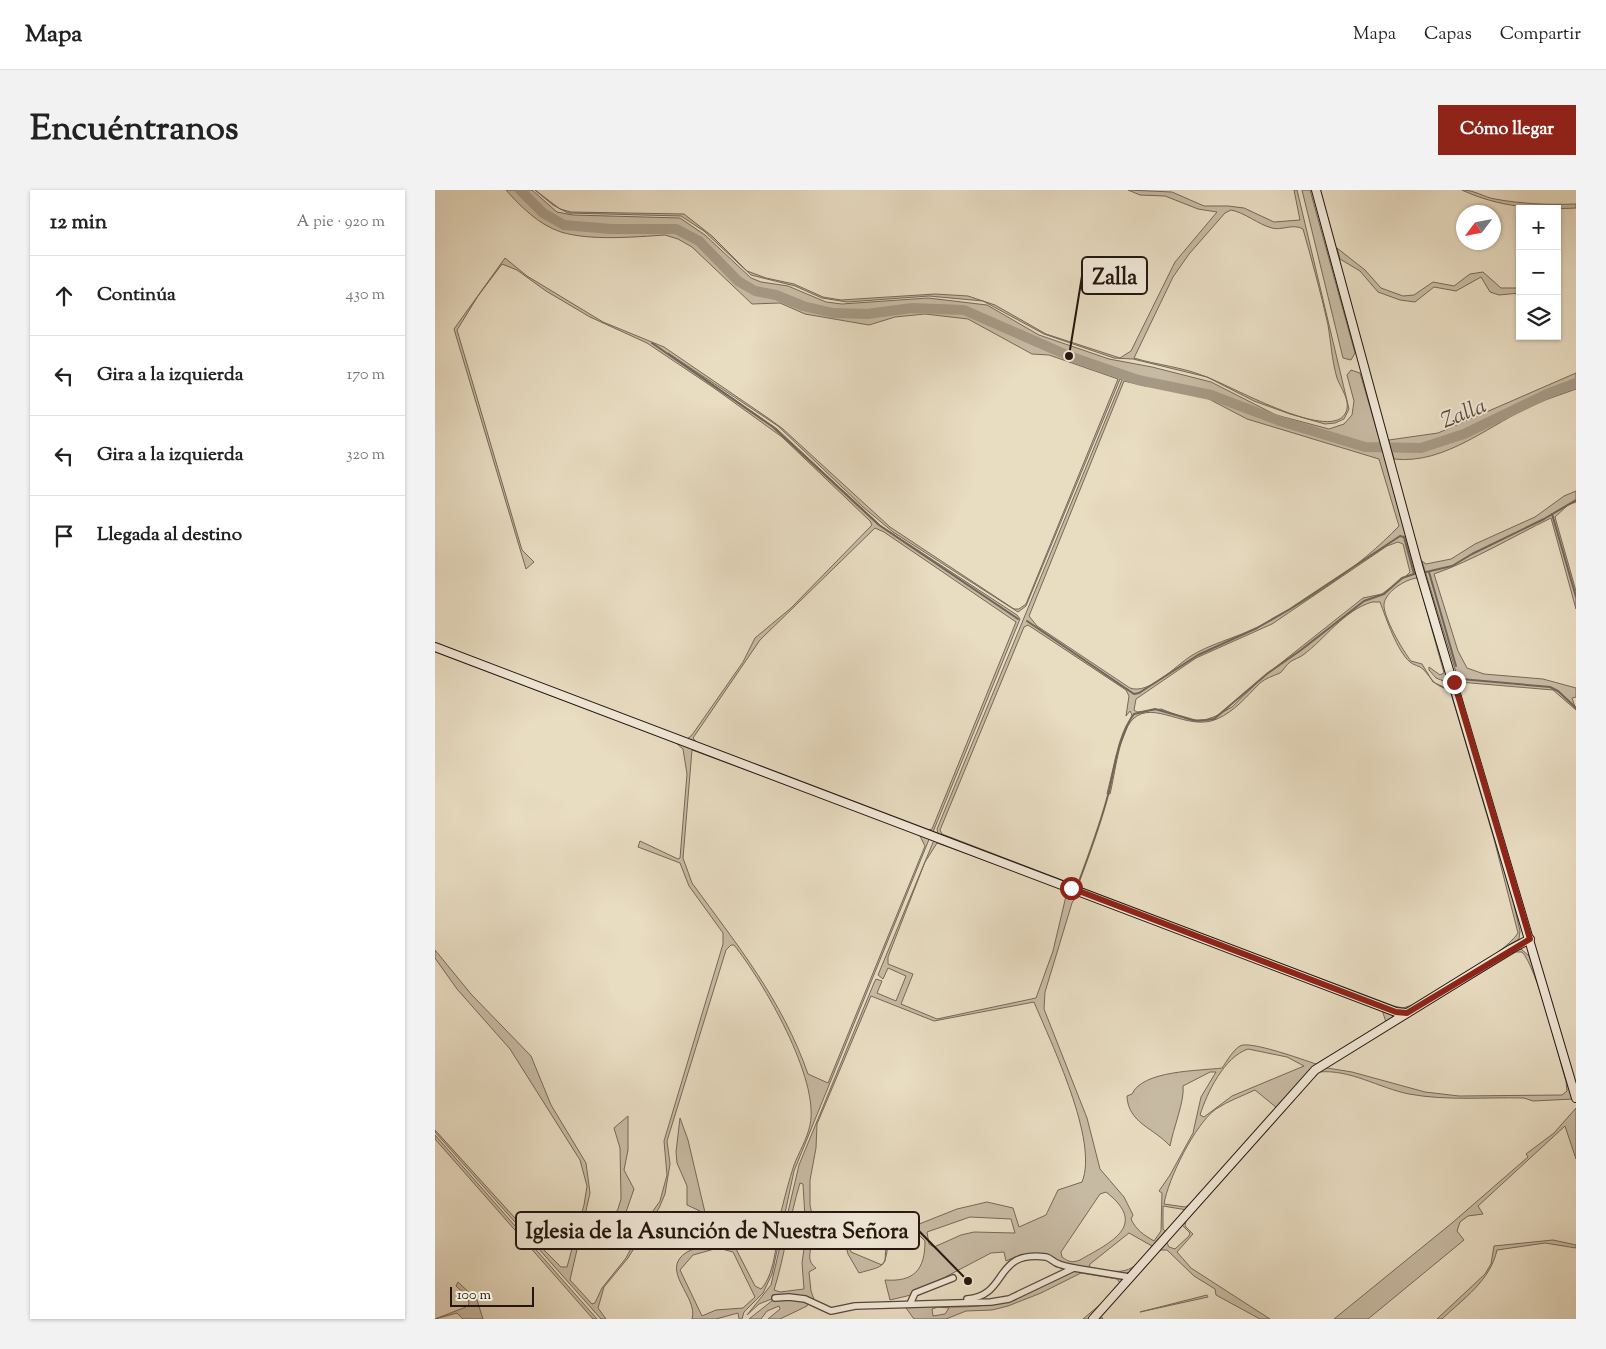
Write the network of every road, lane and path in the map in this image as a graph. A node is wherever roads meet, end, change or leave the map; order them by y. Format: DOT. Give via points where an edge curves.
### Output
graph roads {
  1 [pos="1316,190"];
  2 [pos="435,647"];
  3 [pos="1530,939"];
  4 [pos="1407,1013"];
  5 [pos="1565,1060"];
  6 [pos="1576,1076"];
  7 [pos="1575,1092"];
  8 [pos="1075,1268"];
  9 [pos="1129,1277"];
  10 [pos="953,1278"];
  11 [pos="775,1298"];
  12 [pos="922,1303"];
  13 [pos="910,1304"];
  14 [pos="831,1311"];
  15 [pos="831,1319"];
  16 [pos="1093,1319"];
  1 -- 3 [label="street" via="1388,458"];
  2 -- 4 [label="street" via="1396,1012"];
  3 -- 4 [label="street"];
  3 -- 5 [label="street"];
  4 -- 9 [label="street" via="1315,1070"];
  5 -- 6 [label="street"];
  5 -- 7 [label="street"];
  8 -- 9 [label="street"];
  8 -- 12 [label="street" via="1009,1299"];
  8 -- 12 [label="street" via="1057,1264 1049,1258 1026,1257 1010,1263 991,1291 979,1298"];
  9 -- 16 [label="street"];
  10 -- 13 [label="street" via="915,1293"];
  11 -- 14 [label="street" via="805,1299"];
  12 -- 13 [label="street"];
  13 -- 14 [label="street" via="855,1306"];
  14 -- 15 [label="street"];
}
